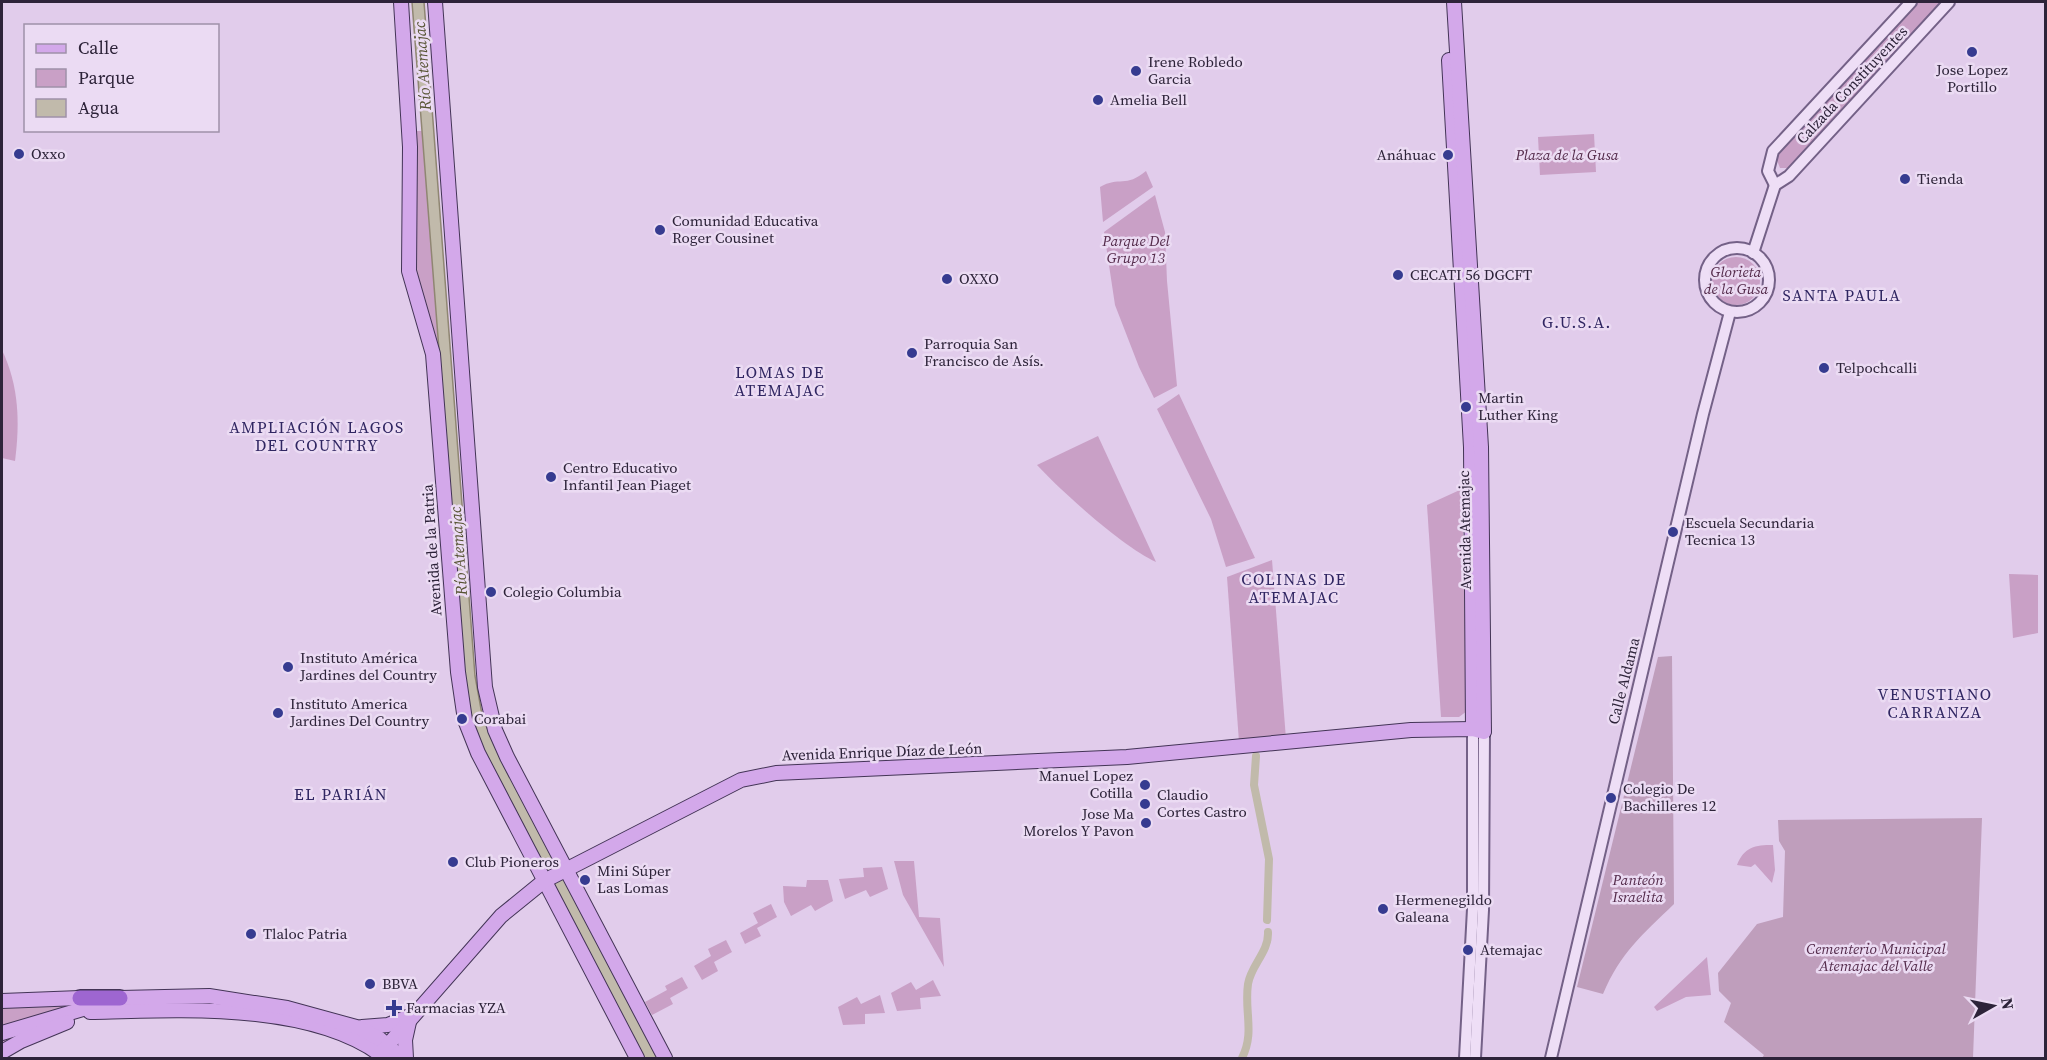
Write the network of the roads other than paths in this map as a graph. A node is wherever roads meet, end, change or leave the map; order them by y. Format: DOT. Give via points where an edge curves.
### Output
graph roads {
  1 [pos="401,2"];
  2 [pos="435,2"];
  3 [pos="1445,2"];
  4 [pos="1454,2"];
  5 [pos="1911,2"];
  6 [pos="1949,2"];
  7 [pos="1775,185"];
  8 [pos="1753,253"];
  9 [pos="1730,312"];
  10 [pos="1479,730"];
  11 [pos="564,871"];
  12 [pos="545,880"];
  13 [pos="81,998"];
  14 [pos="120,998"];
  15 [pos="2,1001"];
  16 [pos="94,1012"];
  17 [pos="70,1013"];
  18 [pos="412,1016"];
  19 [pos="360,1028"];
  20 [pos="2,1033"];
  21 [pos="2,1052"];
  22 [pos="384,1053"];
  23 [pos="404,1059"];
  24 [pos="637,1059"];
  25 [pos="665,1059"];
  26 [pos="1465,1059"];
  27 [pos="1475,1059"];
  28 [pos="1551,1059"];
  1 -- 12 [label="main road, Avenida de la Patria" via="410,147 409,271 433,354 462,704 478,753"];
  2 -- 11 [label="main road" via="485,687 495,730"];
  3 -- 10 [label="main road, Avenida Atemajac" via="1471,447"];
  4 -- 10 [label="main road, Avenida Atemajac" via="1481,447"];
  5 -- 7 [label="street, Calzada Constituyentes" via="1773,151 1768,171"];
  6 -- 7 [label="street, Calzada Constituyentes" via="1789,176"];
  7 -- 8 [label="street, Calzada Constituyentes"];
  8 -- 9 [label="street" via="1765,264 1768,290 1757,306"];
  8 -- 9 [label="street" via="1733,248 1714,258 1708,267 1705,278 1709,296"];
  9 -- 28 [label="street, Calle Aldama"];
  10 -- 11 [label="main road, Avenida Enrique Díaz de León" via="1370,733 1106,759 776,772 741,780"];
  10 -- 26 [label="street, Avenida Atemajac"];
  10 -- 27 [label="street, Avenida Atemajac" via="1483,910"];
  11 -- 12 [label="main road, Avenida Enrique Díaz de León"];
  11 -- 25 [label="main road"];
  12 -- 18 [label="main road, Avenida Enrique Díaz de León" via="501,916"];
  12 -- 24 [label="main road, Avenida de la Patria"];
  13 -- 14 [label="highway"];
  13 -- 15 [label="main road"];
  14 -- 17 [label="main road"];
  14 -- 19 [label="main road" via="209,996 286,1008"];
  16 -- 17 [label="main road"];
  16 -- 21 [label="main road" via="42,1031"];
  16 -- 22 [label="main road" via="207,1010 265,1016 340,1033"];
  17 -- 20 [label="main road"];
  18 -- 19 [label="main road" via="394,1024"];
  18 -- 22 [label="main road, Avenida Enrique Díaz de León"];
  18 -- 23 [label="main road"];
  19 -- 22 [label="main road"];
  22 -- 23 [label="main road"];
}
